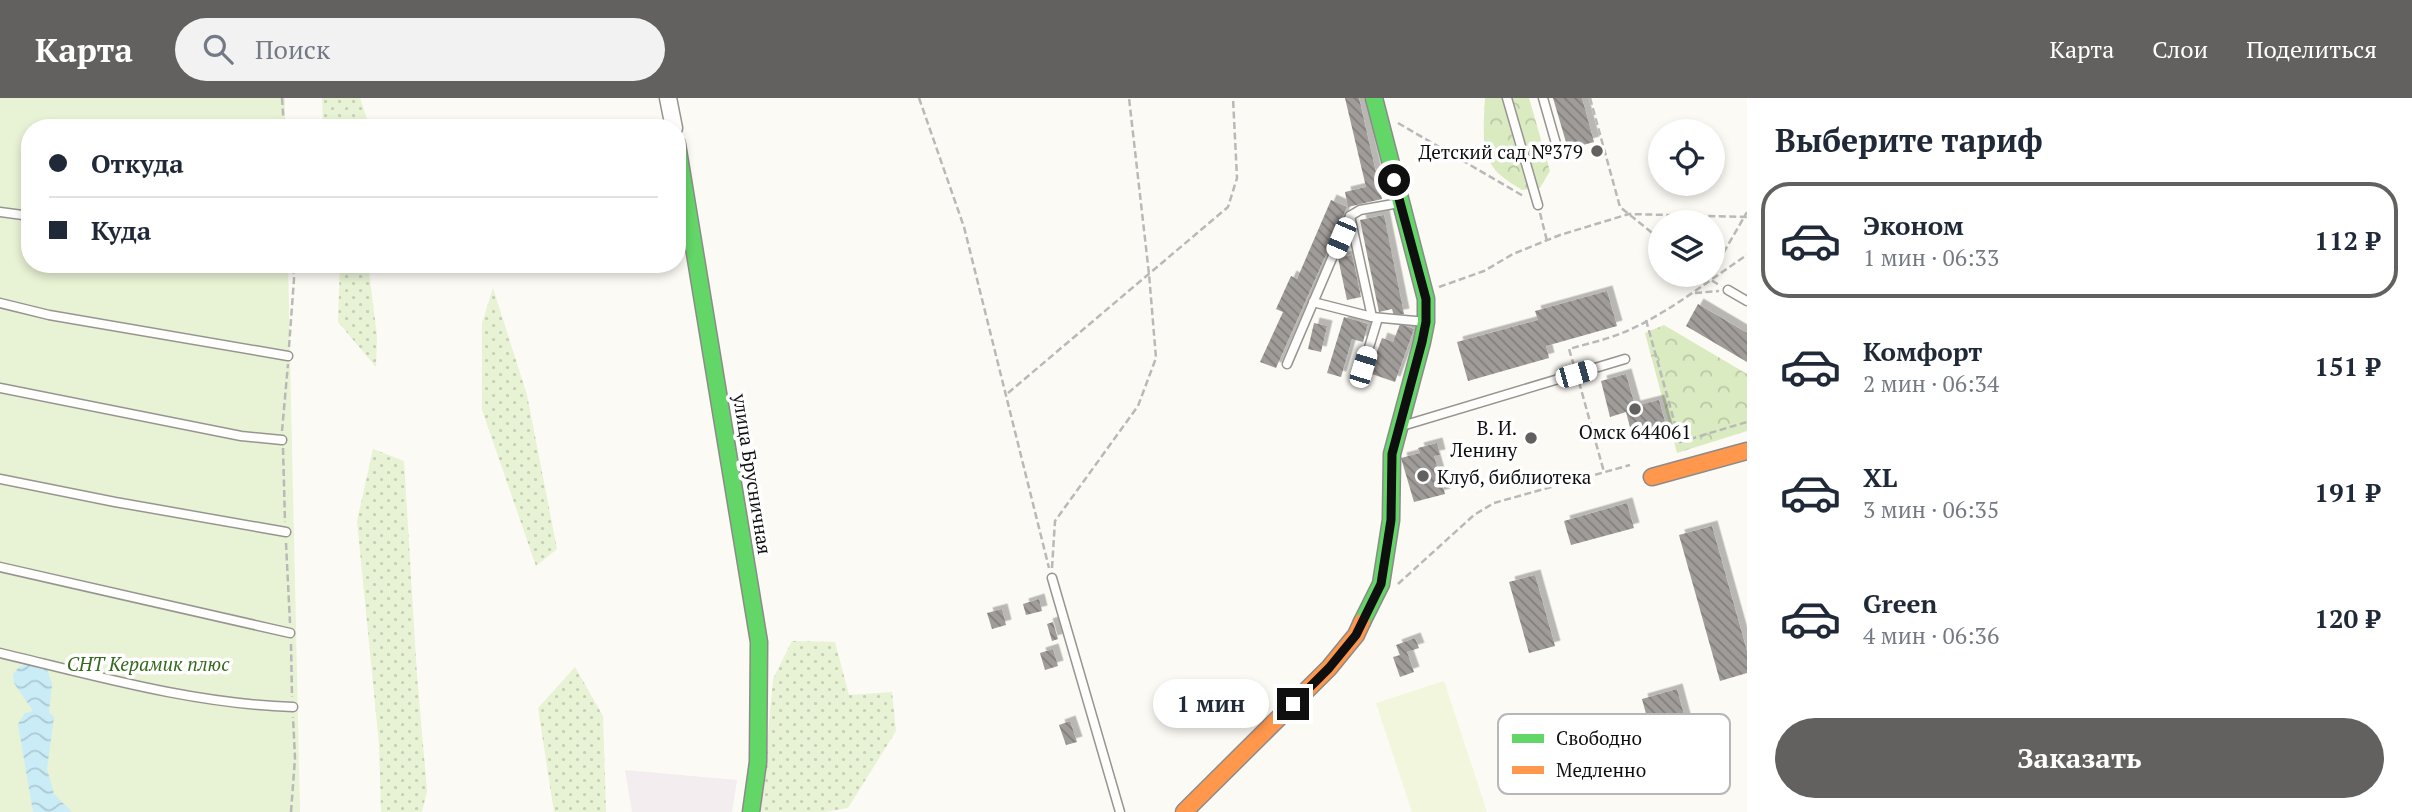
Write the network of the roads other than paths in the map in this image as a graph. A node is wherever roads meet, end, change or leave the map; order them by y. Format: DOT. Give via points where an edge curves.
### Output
graph roads {
  1 [pos="668,98"];
  2 [pos="1507,98"];
  3 [pos="1543,98"];
  4 [pos="1378,104"];
  5 [pos="672,119"];
  6 [pos="1559,154"];
  7 [pos="686,199"];
  8 [pos="1399,203"];
  9 [pos="1538,205"];
  10 [pos="0,212"];
  11 [pos="21,215"];
  12 [pos="1350,216"];
  13 [pos="1728,290"];
  14 [pos="1747,300"];
  15 [pos="1314,302"];
  16 [pos="0,303"];
  17 [pos="1375,318"];
  18 [pos="1426,322"];
  19 [pos="288,356"];
  20 [pos="1625,359"];
  21 [pos="1287,364"];
  22 [pos="1363,367"];
  23 [pos="0,388"];
  24 [pos="1399,426"];
  25 [pos="282,440"];
  26 [pos="1747,452"];
  27 [pos="1652,477"];
  28 [pos="0,479"];
  29 [pos="286,532"];
  30 [pos="0,567"];
  31 [pos="1052,578"];
  32 [pos="290,633"];
  33 [pos="0,653"];
  34 [pos="293,707"];
  35 [pos="751,812"];
  36 [pos="1119,812"];
  37 [pos="1184,812"];
  1 -- 5 [label="street"];
  2 -- 9 [label="lane"];
  3 -- 6 [label="lane"];
  4 -- 8 [label="street"];
  7 -- 35 [label="street, улица Брусничная" via="759,642 758,762"];
  8 -- 12 [label="lane"];
  8 -- 18 [label="street" via="1424,293"];
  10 -- 11 [label="lane"];
  12 -- 15 [label="lane"];
  12 -- 17 [label="lane"];
  13 -- 14 [label="lane"];
  15 -- 17 [label="lane"];
  15 -- 21 [label="lane"];
  16 -- 19 [label="lane"];
  17 -- 18 [label="lane"];
  17 -- 22 [label="lane"];
  18 -- 24 [label="street"];
  20 -- 24 [label="lane"];
  23 -- 25 [label="lane" via="241,436"];
  24 -- 37 [label="street" via="1392,454 1391,520 1381,584 1356,635 1329,668"];
  26 -- 27 [label="street"];
  28 -- 29 [label="lane"];
  30 -- 32 [label="lane"];
  31 -- 36 [label="lane"];
  33 -- 34 [label="lane" via="153,688 252,706"];
}
